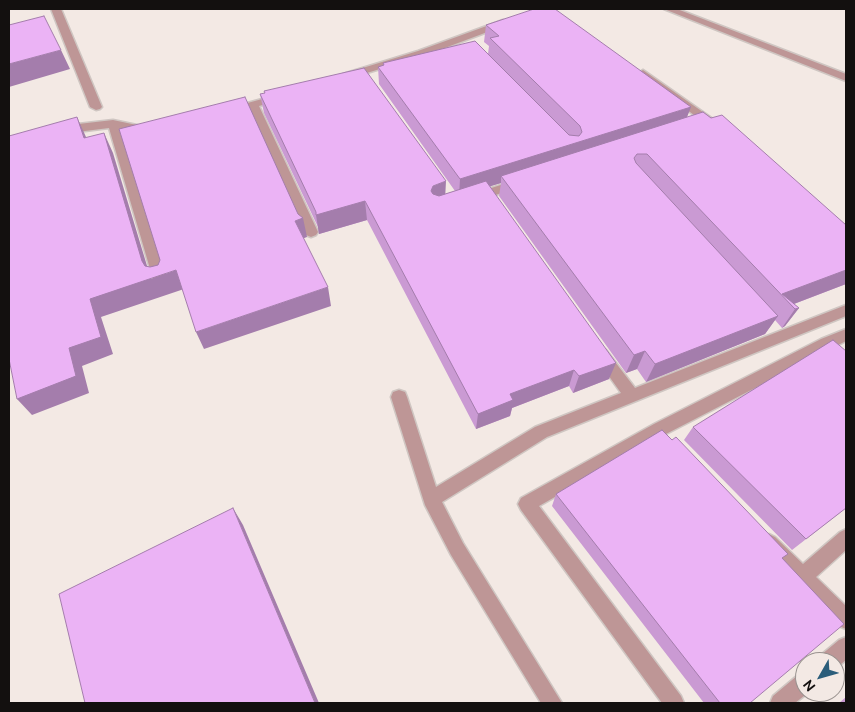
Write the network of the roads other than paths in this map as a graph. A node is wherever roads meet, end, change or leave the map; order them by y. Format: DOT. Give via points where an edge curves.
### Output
graph roads {
  1 [pos="56,9"];
  2 [pos="669,9"];
  3 [pos="516,19"];
  4 [pos="636,69"];
  5 [pos="846,78"];
  6 [pos="334,80"];
  7 [pos="289,94"];
  8 [pos="252,105"];
  9 [pos="96,107"];
  10 [pos="214,115"];
  11 [pos="711,122"];
  12 [pos="113,124"];
  13 [pos="692,128"];
  14 [pos="157,129"];
  15 [pos="50,133"];
  16 [pos="726,135"];
  17 [pos="534,178"];
  18 [pos="464,201"];
  19 [pos="311,232"];
  20 [pos="160,278"];
  21 [pos="846,310"];
  22 [pos="846,335"];
  23 [pos="591,339"];
  24 [pos="826,343"];
  25 [pos="840,355"];
  26 [pos="631,396"];
  27 [pos="399,397"];
  28 [pos="660,429"];
  29 [pos="674,443"];
  30 [pos="430,499"];
  31 [pos="754,528"];
  32 [pos="846,538"];
  33 [pos="802,577"];
  34 [pos="846,619"];
  35 [pos="795,690"];
  36 [pos="552,703"];
  37 [pos="674,703"];
  38 [pos="780,703"];
  1 -- 9 [label="street"];
  2 -- 5 [label="street"];
  3 -- 6 [label="street" via="466,41 364,75"];
  4 -- 11 [label="street"];
  7 -- 8 [label="street"];
  8 -- 10 [label="street"];
  8 -- 19 [label="street"];
  11 -- 13 [label="street"];
  11 -- 16 [label="street"];
  12 -- 14 [label="street" via="147,131"];
  12 -- 15 [label="street" via="67,128"];
  12 -- 20 [label="street"];
  17 -- 18 [label="street" via="490,197"];
  21 -- 26 [label="street" via="774,332"];
  22 -- 24 [label="street"];
  23 -- 26 [label="street"];
  24 -- 25 [label="street"];
  24 -- 28 [label="street"];
  26 -- 30 [label="street" via="540,432"];
  27 -- 30 [label="street"];
  28 -- 29 [label="street"];
  28 -- 37 [label="street" via="527,504"];
  30 -- 36 [label="street" via="456,549"];
  31 -- 33 [label="street"];
  32 -- 33 [label="street"];
  33 -- 34 [label="street"];
  35 -- 38 [label="street"];
}
